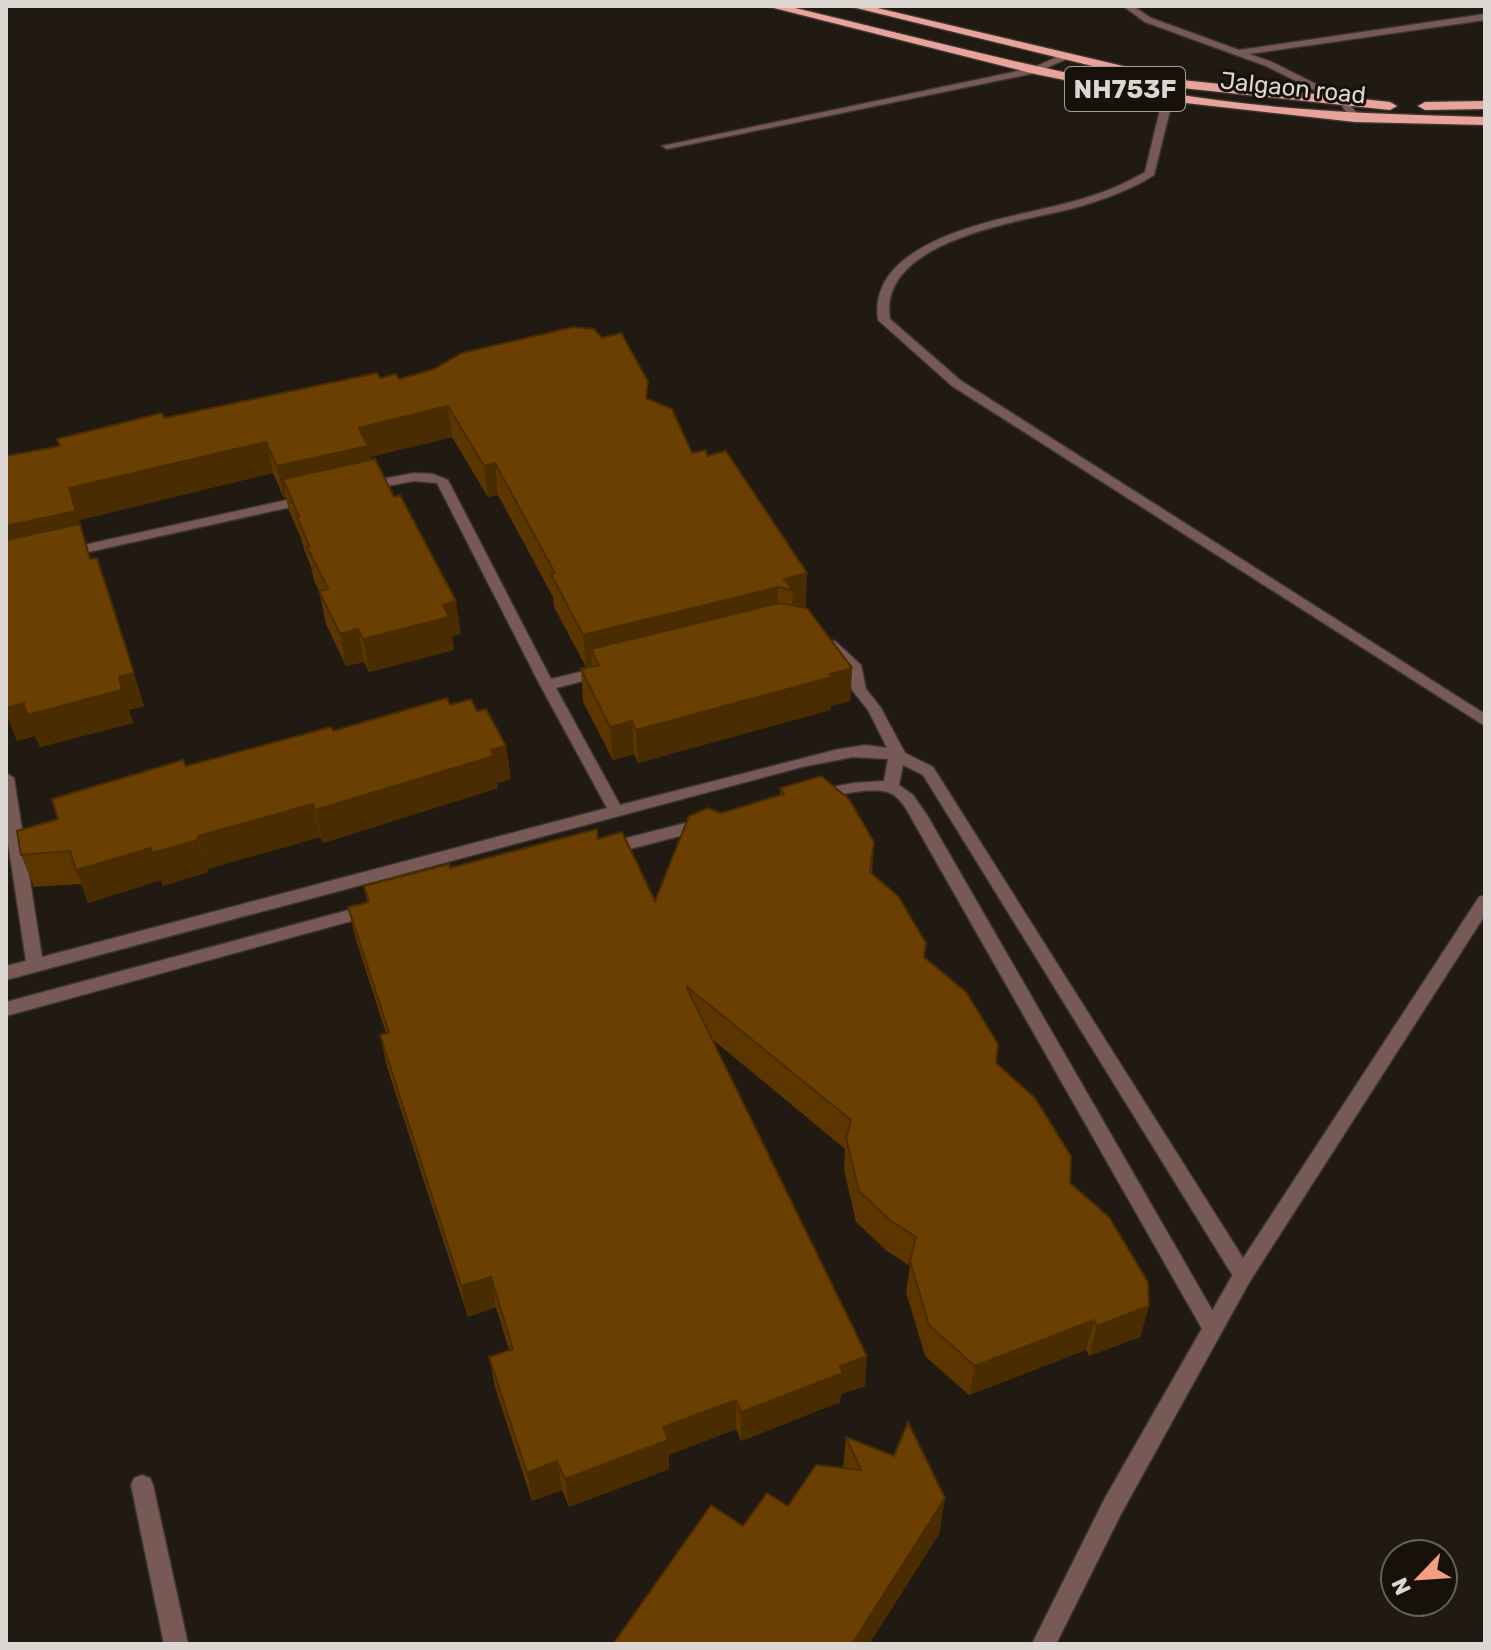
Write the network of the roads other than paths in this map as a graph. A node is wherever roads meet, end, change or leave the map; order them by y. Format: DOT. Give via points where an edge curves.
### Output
graph roads {
  1 [pos="772,6"];
  2 [pos="854,6"];
  3 [pos="1125,6"];
  4 [pos="794,8"];
  5 [pos="1485,17"];
  6 [pos="1241,53"];
  7 [pos="1066,56"];
  8 [pos="1035,70"];
  9 [pos="1182,84"];
  10 [pos="1168,97"];
  11 [pos="1343,101"];
  12 [pos="1485,105"];
  13 [pos="1355,118"];
  14 [pos="1485,121"];
  15 [pos="667,146"];
  16 [pos="354,489"];
  17 [pos="323,496"];
  18 [pos="45,557"];
  19 [pos="823,636"];
  20 [pos="624,666"];
  21 [pos="547,685"];
  22 [pos="1485,721"];
  23 [pos="897,753"];
  24 [pos="6,778"];
  25 [pos="891,787"];
  26 [pos="805,798"];
  27 [pos="616,811"];
  28 [pos="728,818"];
  29 [pos="452,854"];
  30 [pos="588,854"];
  31 [pos="460,875"];
  32 [pos="1485,901"];
  33 [pos="389,905"];
  34 [pos="35,965"];
  35 [pos="6,973"];
  36 [pos="6,1009"];
  37 [pos="1243,1275"];
  38 [pos="1212,1328"];
  39 [pos="142,1485"];
  40 [pos="176,1644"];
  41 [pos="1044,1644"];
  1 -- 4 [label="highway, Jalgaon road / NH753F"];
  2 -- 7 [label="highway, NH753F"];
  3 -- 6 [label="street" via="1148,20"];
  4 -- 8 [label="highway, Jalgaon road / NH753F"];
  5 -- 6 [label="street"];
  6 -- 11 [label="street"];
  7 -- 8 [label="street"];
  7 -- 9 [label="highway, NH753F"];
  8 -- 10 [label="highway, Jalgaon road / NH753F"];
  8 -- 15 [label="street"];
  9 -- 10 [label="street"];
  9 -- 11 [label="highway, NH753F"];
  10 -- 13 [label="highway, Jalgaon road / NH753F"];
  10 -- 22 [label="street" via="1150,173 1120,191 952,236 908,263 883,292 884,320 956,383"];
  11 -- 12 [label="highway, NH753F"];
  11 -- 13 [label="street"];
  13 -- 14 [label="highway, Jalgaon road / NH753F"];
  16 -- 21 [label="street" via="408,477 442,480"];
  17 -- 18 [label="street"];
  19 -- 23 [label="street" via="854,665 859,690"];
  20 -- 21 [label="street"];
  21 -- 27 [label="street"];
  23 -- 25 [label="street"];
  23 -- 27 [label="street" via="876,749 802,762"];
  23 -- 37 [label="street" via="928,771"];
  24 -- 34 [label="street"];
  25 -- 26 [label="street" via="836,790"];
  25 -- 38 [label="street" via="919,815"];
  27 -- 29 [label="street"];
  28 -- 30 [label="street"];
  29 -- 31 [label="street"];
  29 -- 34 [label="street"];
  32 -- 37 [label="street"];
  33 -- 36 [label="street"];
  34 -- 35 [label="street"];
  37 -- 38 [label="street"];
  38 -- 41 [label="street"];
  39 -- 40 [label="street"];
}
